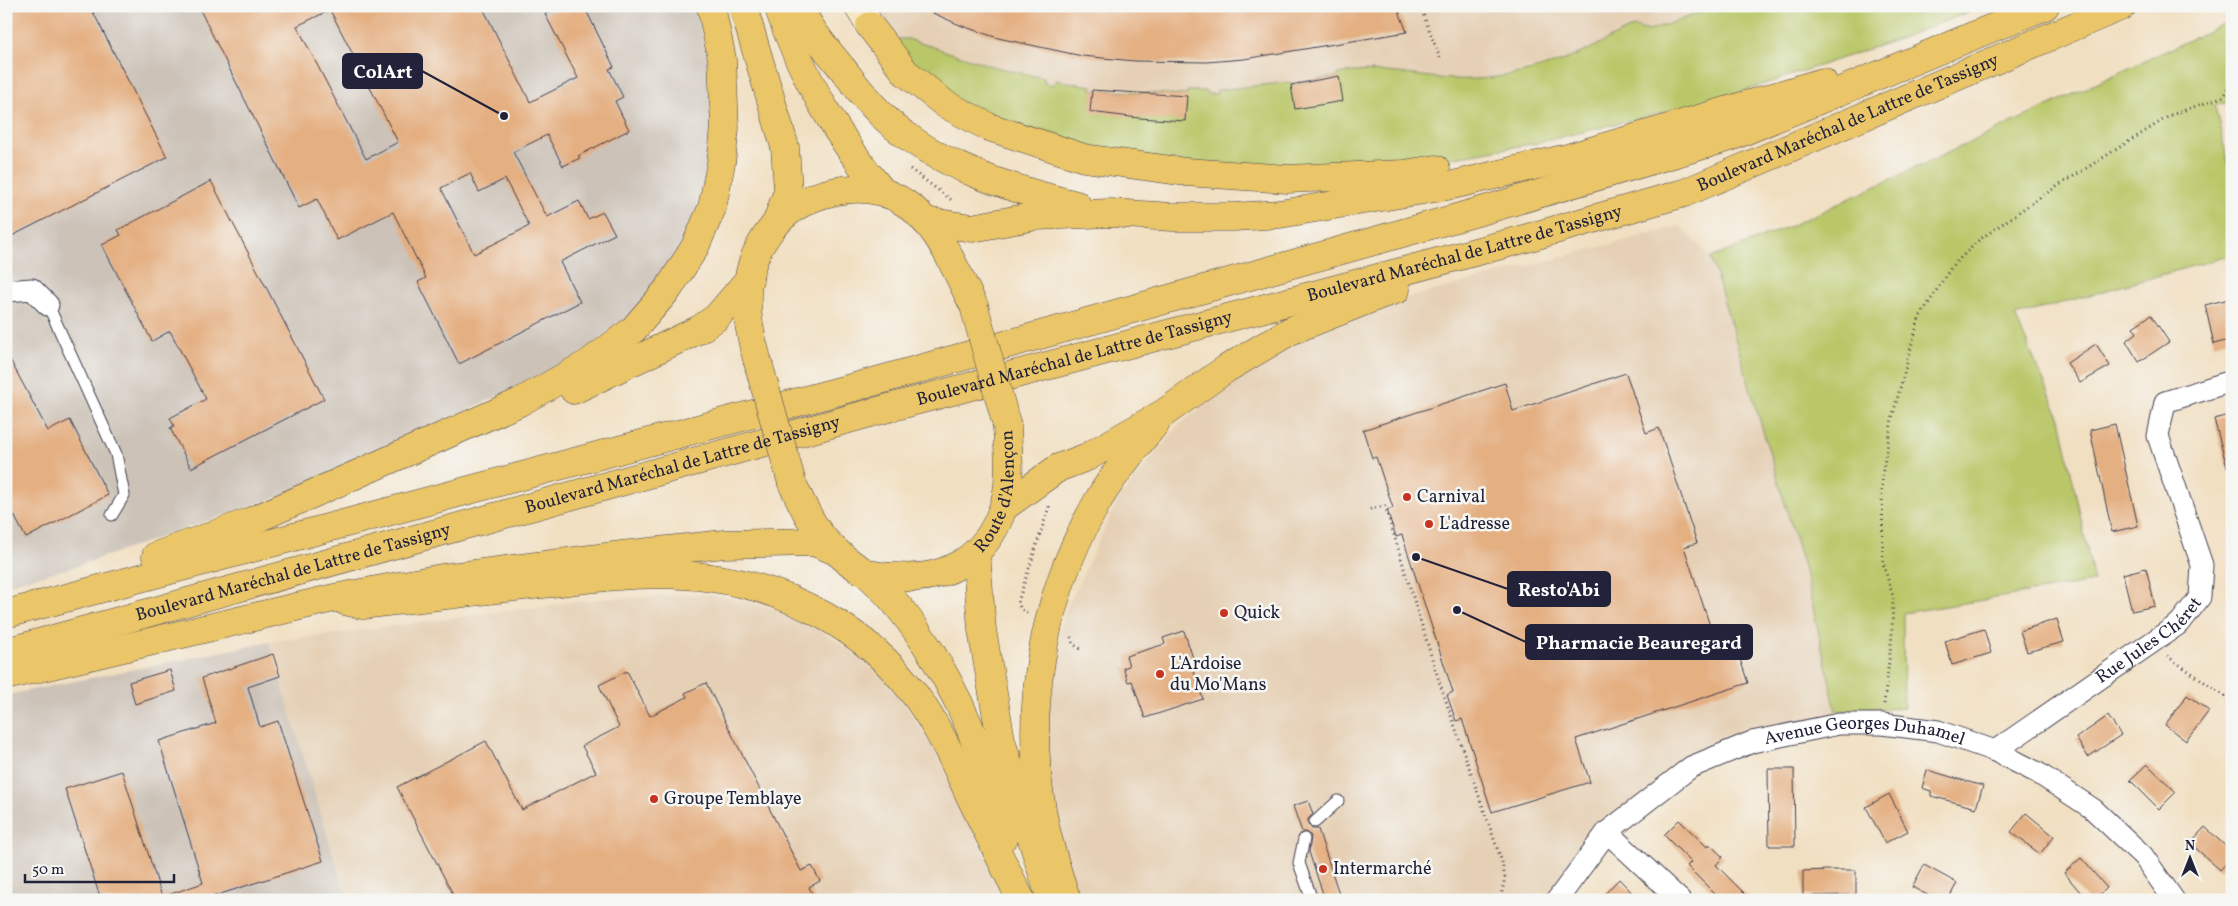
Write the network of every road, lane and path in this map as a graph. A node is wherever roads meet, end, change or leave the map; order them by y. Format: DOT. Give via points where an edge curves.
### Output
graph roads {
  1 [pos="711,6"];
  2 [pos="742,6"];
  3 [pos="778,6"];
  4 [pos="798,6"];
  5 [pos="1420,6"];
  6 [pos="2046,6"];
  7 [pos="2122,6"];
  8 [pos="864,16"];
  9 [pos="1990,30"];
  10 [pos="1440,58"];
  11 [pos="2232,74"];
  12 [pos="1571,156"];
  13 [pos="882,191"];
  14 [pos="1110,213"];
  15 [pos="776,221"];
  16 [pos="925,221"];
  17 [pos="1520,240"];
  18 [pos="749,279"];
  19 [pos="6,291"];
  20 [pos="48,306"];
  21 [pos="2232,381"];
  22 [pos="1164,413"];
  23 [pos="387,462"];
  24 [pos="1041,480"];
  25 [pos="1004,507"];
  26 [pos="1370,510"];
  27 [pos="112,515"];
  28 [pos="836,551"];
  29 [pos="976,552"];
  30 [pos="865,572"];
  31 [pos="115,584"];
  32 [pos="334,598"];
  33 [pos="6,614"];
  34 [pos="1049,621"];
  35 [pos="2150,644"];
  36 [pos="1081,649"];
  37 [pos="6,652"];
  38 [pos="6,676"];
  39 [pos="2232,701"];
  40 [pos="1882,724"];
  41 [pos="1996,751"];
  42 [pos="1338,801"];
  43 [pos="1316,822"];
  44 [pos="1607,832"];
  45 [pos="1304,839"];
  46 [pos="1021,900"];
  47 [pos="1026,900"];
  48 [pos="1051,900"];
  49 [pos="1067,900"];
  50 [pos="1312,900"];
  51 [pos="1500,900"];
  52 [pos="1557,900"];
  53 [pos="1680,900"];
  54 [pos="2174,900"];
  1 -- 23 [label="main road" via="725,92 721,163 712,208 695,247 669,288 633,330 589,363 520,402"];
  2 -- 15 [label="main road" via="785,147 788,191"];
  3 -- 13 [label="main road" via="790,43 823,105 867,174"];
  4 -- 14 [label="main road" via="820,41 887,120 931,151 1004,185"];
  5 -- 10 [label="path"];
  6 -- 9 [label="main road, Boulevard Maréchal de Lattre de Tassigny"];
  7 -- 17 [label="main road, Boulevard Maréchal de Lattre de Tassigny" via="1684,193"];
  8 -- 12 [label="main road" via="906,73 944,104 989,127 1084,158 1186,172 1287,179 1404,174 1530,152"];
  9 -- 12 [label="main road" via="1760,102"];
  9 -- 31 [label="main road, Boulevard Maréchal de Lattre de Tassigny" via="1730,137 1684,151 863,384"];
  11 -- 40 [label="path" via="2225,96 2171,115 2042,196 1980,240 1952,266 1919,318 1892,418 1882,476 1883,563 1893,596"];
  12 -- 14 [label="main road" via="1453,185 1280,214 1172,217"];
  13 -- 15 [label="main road, Route d'Alençon" via="859,188 822,194 798,205"];
  13 -- 16 [label="main road, Route d'Alençon" via="906,203"];
  14 -- 16 [label="main road" via="1036,216 972,228"];
  15 -- 18 [label="main road, Route d'Alençon" via="758,249"];
  16 -- 25 [label="main road, Route d'Alençon, bridge" via="940,240 974,306 1007,426 1008,482"];
  17 -- 22 [label="main road" via="1508,259 1380,294 1290,331 1226,369"];
  17 -- 37 [label="main road, Boulevard Maréchal de Lattre de Tassigny" via="894,406"];
  18 -- 23 [label="main road" via="717,317 680,340 525,414"];
  18 -- 28 [label="main road, Route d'Alençon, bridge" via="749,327 792,483 809,518"];
  19 -- 20 [label="street" via="32,289"];
  20 -- 27 [label="lane" via="116,454 124,495"];
  21 -- 35 [label="street, Rue Jules Chéret" via="2165,402 2158,436 2202,565 2200,597 2180,623"];
  22 -- 24 [label="main road"];
  22 -- 34 [label="main road" via="1096,504 1068,558"];
  23 -- 31 [label="main road" via="248,522 154,557"];
  24 -- 25 [label="main road"];
  24 -- 34 [label="path" via="1049,507 1018,602 1021,610"];
  25 -- 29 [label="main road, Route d'Alençon" via="986,542"];
  26 -- 51 [label="path" via="1385,506 1438,681 1502,862 1505,878"];
  28 -- 30 [label="main road, Route d'Alençon"];
  28 -- 32 [label="main road" via="814,542 724,544 442,578"];
  29 -- 30 [label="main road, Route d'Alençon" via="947,572 925,577 890,577"];
  29 -- 48 [label="main road" via="982,630 1001,740"];
  30 -- 47 [label="main road" via="883,588 922,640 961,706 980,752"];
  31 -- 33 [label="main road, Boulevard Maréchal de Lattre de Tassigny"];
  32 -- 38 [label="main road"];
  32 -- 46 [label="main road" via="363,605 601,577 665,574 754,586 794,601 863,641 914,693 943,738"];
  34 -- 36 [label="path" via="1067,625 1073,644"];
  34 -- 49 [label="main road" via="1036,684 1035,746 1043,818"];
  35 -- 39 [label="path"];
  35 -- 41 [label="street, Rue Jules Chéret"];
  40 -- 41 [label="street, Avenue Georges Duhamel" via="1938,731"];
  40 -- 44 [label="street, Avenue Georges Duhamel" via="1839,724 1752,742 1691,767"];
  41 -- 54 [label="street, Avenue Georges Duhamel" via="2038,773 2093,809 2142,856"];
  42 -- 43 [label="lane"];
  44 -- 52 [label="street, Avenue Georges Duhamel"];
  44 -- 53 [label="street"];
  45 -- 50 [label="lane" via="1299,863"];
}
